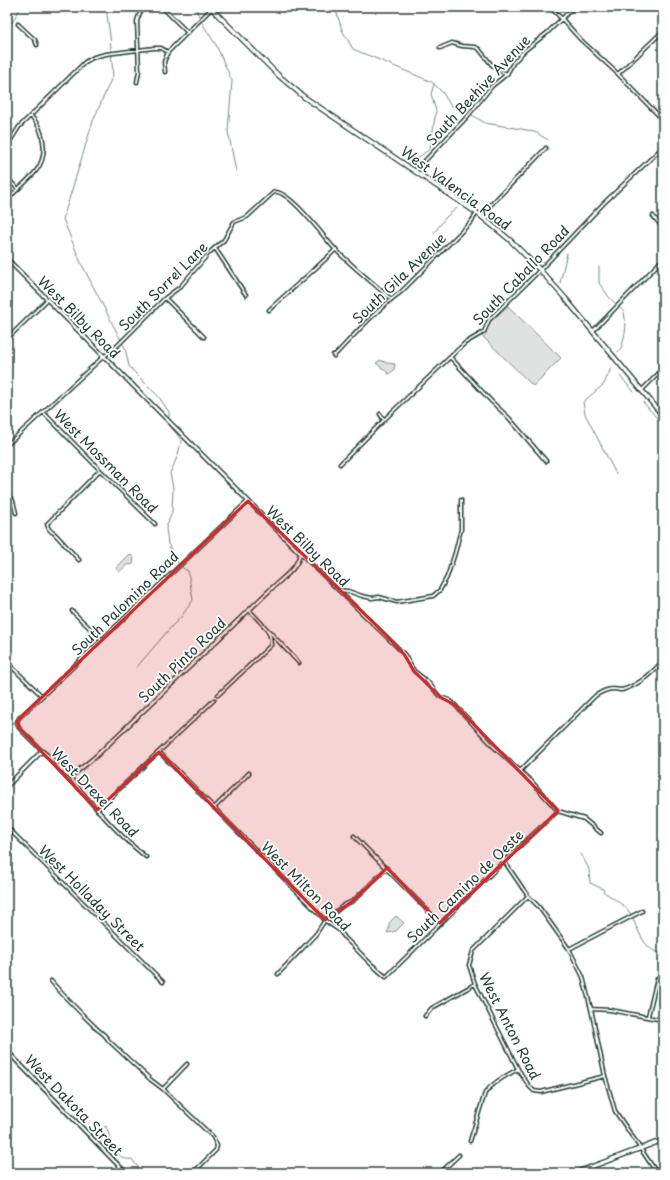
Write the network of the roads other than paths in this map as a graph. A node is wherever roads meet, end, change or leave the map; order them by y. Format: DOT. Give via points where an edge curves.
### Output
graph roads {
  1 [pos="144,7"];
  2 [pos="162,7"];
  3 [pos="550,7"];
  4 [pos="574,7"];
  5 [pos="211,8"];
  6 [pos="562,19"];
  7 [pos="18,24"];
  8 [pos="663,31"];
  9 [pos="188,33"];
  10 [pos="37,44"];
  11 [pos="440,48"];
  12 [pos="138,50"];
  13 [pos="168,52"];
  14 [pos="165,72"];
  15 [pos="507,74"];
  16 [pos="618,74"];
  17 [pos="137,82"];
  18 [pos="31,116"];
  19 [pos="663,120"];
  20 [pos="7,146"];
  21 [pos="663,147"];
  22 [pos="546,148"];
  23 [pos="415,171"];
  24 [pos="7,178"];
  25 [pos="18,188"];
  26 [pos="7,200"];
  27 [pos="479,215"];
  28 [pos="653,216"];
  29 [pos="663,228"];
  30 [pos="215,248"];
  31 [pos="336,249"];
  32 [pos="7,259"];
  33 [pos="663,259"];
  34 [pos="540,270"];
  35 [pos="246,295"];
  36 [pos="165,298"];
  37 [pos="392,299"];
  38 [pos="47,300"];
  39 [pos="269,310"];
  40 [pos="593,331"];
  41 [pos="204,337"];
  42 [pos="7,339"];
  43 [pos="334,355"];
  44 [pos="104,356"];
  45 [pos="451,358"];
  46 [pos="663,369"];
  47 [pos="642,390"];
  48 [pos="43,412"];
  49 [pos="380,414"];
  50 [pos="663,416"];
  51 [pos="384,420"];
  52 [pos="7,445"];
  53 [pos="546,461"];
  54 [pos="340,464"];
  55 [pos="100,470"];
  56 [pos="7,494"];
  57 [pos="461,500"];
  58 [pos="248,501"];
  59 [pos="16,513"];
  60 [pos="155,524"];
  61 [pos="300,553"];
  62 [pos="79,560"];
  63 [pos="339,590"];
  64 [pos="249,610"];
  65 [pos="72,611"];
  66 [pos="267,630"];
  67 [pos="101,639"];
  68 [pos="663,661"];
  69 [pos="299,663"];
  70 [pos="13,668"];
  71 [pos="218,695"];
  72 [pos="42,696"];
  73 [pos="214,700"];
  74 [pos="17,721"];
  75 [pos="42,751"];
  76 [pos="159,752"];
  77 [pos="520,771"];
  78 [pos="249,773"];
  79 [pos="69,776"];
  80 [pos="7,786"];
  81 [pos="214,808"];
  82 [pos="98,810"];
  83 [pos="558,811"];
  84 [pos="7,827"];
  85 [pos="601,833"];
  86 [pos="354,836"];
  87 [pos="146,858"];
  88 [pos="504,861"];
  89 [pos="386,868"];
  90 [pos="528,896"];
  91 [pos="642,911"];
  92 [pos="325,920"];
  93 [pos="440,923"];
  94 [pos="569,949"];
  95 [pos="278,974"];
  96 [pos="663,974"];
  97 [pos="386,977"];
  98 [pos="51,981"];
  99 [pos="162,982"];
  100 [pos="475,984"];
  101 [pos="591,1009"];
  102 [pos="426,1016"];
  103 [pos="648,1016"];
  104 [pos="663,1020"];
  105 [pos="7,1051"];
  106 [pos="187,1064"];
  107 [pos="518,1069"];
  108 [pos="605,1076"];
  109 [pos="162,1089"];
  110 [pos="663,1140"];
  111 [pos="470,1141"];
  112 [pos="640,1148"];
  113 [pos="458,1155"];
  114 [pos="126,1173"];
  115 [pos="193,1173"];
  116 [pos="440,1173"];
  117 [pos="575,1173"];
  118 [pos="657,1173"];
  1 -- 12 [label="street" via="137,21"];
  2 -- 9 [label="street"];
  3 -- 6 [label="street"];
  4 -- 6 [label="street, South Beehive Avenue"];
  5 -- 9 [label="street"];
  5 -- 23 [label="main road, West Valencia Road" via="278,75 304,97"];
  6 -- 15 [label="street, South Beehive Avenue" via="524,51"];
  6 -- 16 [label="street"];
  7 -- 10 [label="street"];
  8 -- 16 [label="street"];
  9 -- 13 [label="street"];
  11 -- 15 [label="street" via="452,43 475,47 498,70"];
  12 -- 13 [label="street" via="161,48"];
  12 -- 17 [label="street"];
  12 -- 18 [label="street" via="106,54 85,62"];
  13 -- 14 [label="street" via="164,62"];
  15 -- 23 [label="street, South Beehive Avenue" via="492,86 467,117"];
  16 -- 19 [label="street"];
  18 -- 20 [label="street" via="19,127"];
  18 -- 25 [label="street" via="40,129 43,153 36,171"];
  21 -- 34 [label="street, South Caballo Road" via="604,203"];
  22 -- 27 [label="street, South Gila Avenue"];
  23 -- 27 [label="main road, West Valencia Road"];
  24 -- 25 [label="street"];
  25 -- 26 [label="street"];
  27 -- 34 [label="main road, West Valencia Road"];
  27 -- 37 [label="street, South Gila Avenue"];
  28 -- 29 [label="street"];
  30 -- 31 [label="street, South Sorrel Lane" via="227,236 234,222 247,217 270,194 277,191 285,195 310,219"];
  30 -- 35 [label="street"];
  30 -- 36 [label="street, South Sorrel Lane" via="180,287"];
  31 -- 37 [label="street"];
  31 -- 39 [label="street"];
  32 -- 38 [label="street, West Bilby Road"];
  33 -- 40 [label="street"];
  34 -- 40 [label="main road, West Valencia Road"];
  34 -- 45 [label="street, South Caballo Road" via="489,320 484,332 465,343"];
  36 -- 41 [label="street"];
  36 -- 44 [label="street, South Sorrel Lane"];
  37 -- 43 [label="street, South Gila Avenue"];
  38 -- 42 [label="street"];
  38 -- 44 [label="street, West Bilby Road"];
  40 -- 47 [label="main road, West Valencia Road"];
  44 -- 48 [label="street, South Sorrel Lane"];
  44 -- 58 [label="street, West Bilby Road"];
  45 -- 51 [label="street, South Caballo Road"];
  45 -- 53 [label="street"];
  46 -- 47 [label="street"];
  47 -- 50 [label="main road, West Valencia Road"];
  48 -- 52 [label="street, South Sorrel Lane"];
  48 -- 55 [label="street, West Mossman Road"];
  49 -- 51 [label="street"];
  51 -- 54 [label="street, South Caballo Road"];
  55 -- 60 [label="street, West Mossman Road"];
  55 -- 62 [label="street" via="47,524 50,531"];
  56 -- 59 [label="street" via="13,501"];
  57 -- 63 [label="street" via="461,529 455,553 447,577 440,590 433,596 397,602"];
  58 -- 61 [label="street, West Bilby Road"];
  58 -- 67 [label="street, South Palomino Road"];
  61 -- 63 [label="street, West Bilby Road"];
  61 -- 64 [label="street, South Pinto Road" via="296,565"];
  63 -- 77 [label="street, West Bilby Road" via="396,644 414,671 427,681 440,697 455,705"];
  64 -- 66 [label="street"];
  64 -- 79 [label="street, South Pinto Road" via="94,758"];
  65 -- 67 [label="street"];
  66 -- 69 [label="street"];
  66 -- 71 [label="street" via="270,645"];
  67 -- 72 [label="street, South Palomino Road"];
  68 -- 77 [label="street" via="646,678 634,685 620,690 604,690 595,696"];
  70 -- 72 [label="street"];
  72 -- 74 [label="street, South Palomino Road"];
  73 -- 76 [label="street"];
  74 -- 75 [label="street, West Drexel Road" via="19,728"];
  75 -- 79 [label="street, West Drexel Road"];
  75 -- 80 [label="street"];
  76 -- 81 [label="street, West Milton Road"];
  76 -- 82 [label="street"];
  77 -- 83 [label="street, West Bilby Road"];
  78 -- 81 [label="street"];
  79 -- 82 [label="street, West Drexel Road"];
  81 -- 92 [label="street, West Milton Road"];
  82 -- 87 [label="street, West Drexel Road"];
  83 -- 85 [label="street, West Bilby Road" via="584,819"];
  83 -- 88 [label="street, South Camino de Oeste"];
  84 -- 99 [label="street, West Holladay Street"];
  86 -- 89 [label="street"];
  88 -- 90 [label="street"];
  88 -- 93 [label="street, South Camino de Oeste"];
  89 -- 92 [label="street" via="353,900"];
  89 -- 93 [label="street"];
  90 -- 94 [label="street"];
  90 -- 100 [label="street, West Anton Road" via="473,951 469,965"];
  91 -- 94 [label="street"];
  92 -- 95 [label="street" via="316,934"];
  92 -- 97 [label="street, West Milton Road" via="340,931"];
  93 -- 97 [label="street, South Camino de Oeste"];
  94 -- 101 [label="street" via="583,977"];
  96 -- 103 [label="street" via="657,979"];
  98 -- 109 [label="street" via="109,1041"];
  100 -- 102 [label="street" via="432,1008"];
  100 -- 107 [label="street, West Anton Road"];
  101 -- 103 [label="street"];
  101 -- 108 [label="street"];
  103 -- 104 [label="street"];
  105 -- 114 [label="street, West Dakota Street"];
  106 -- 109 [label="street"];
  107 -- 108 [label="street, West Anton Road" via="529,1086 534,1091 541,1092"];
  107 -- 111 [label="street" via="488,1088"];
  108 -- 112 [label="street" via="615,1111"];
  109 -- 115 [label="street" via="213,1137 217,1146"];
  110 -- 112 [label="main road"];
  112 -- 117 [label="main road"];
  112 -- 118 [label="street"];
  113 -- 116 [label="street"];
}
